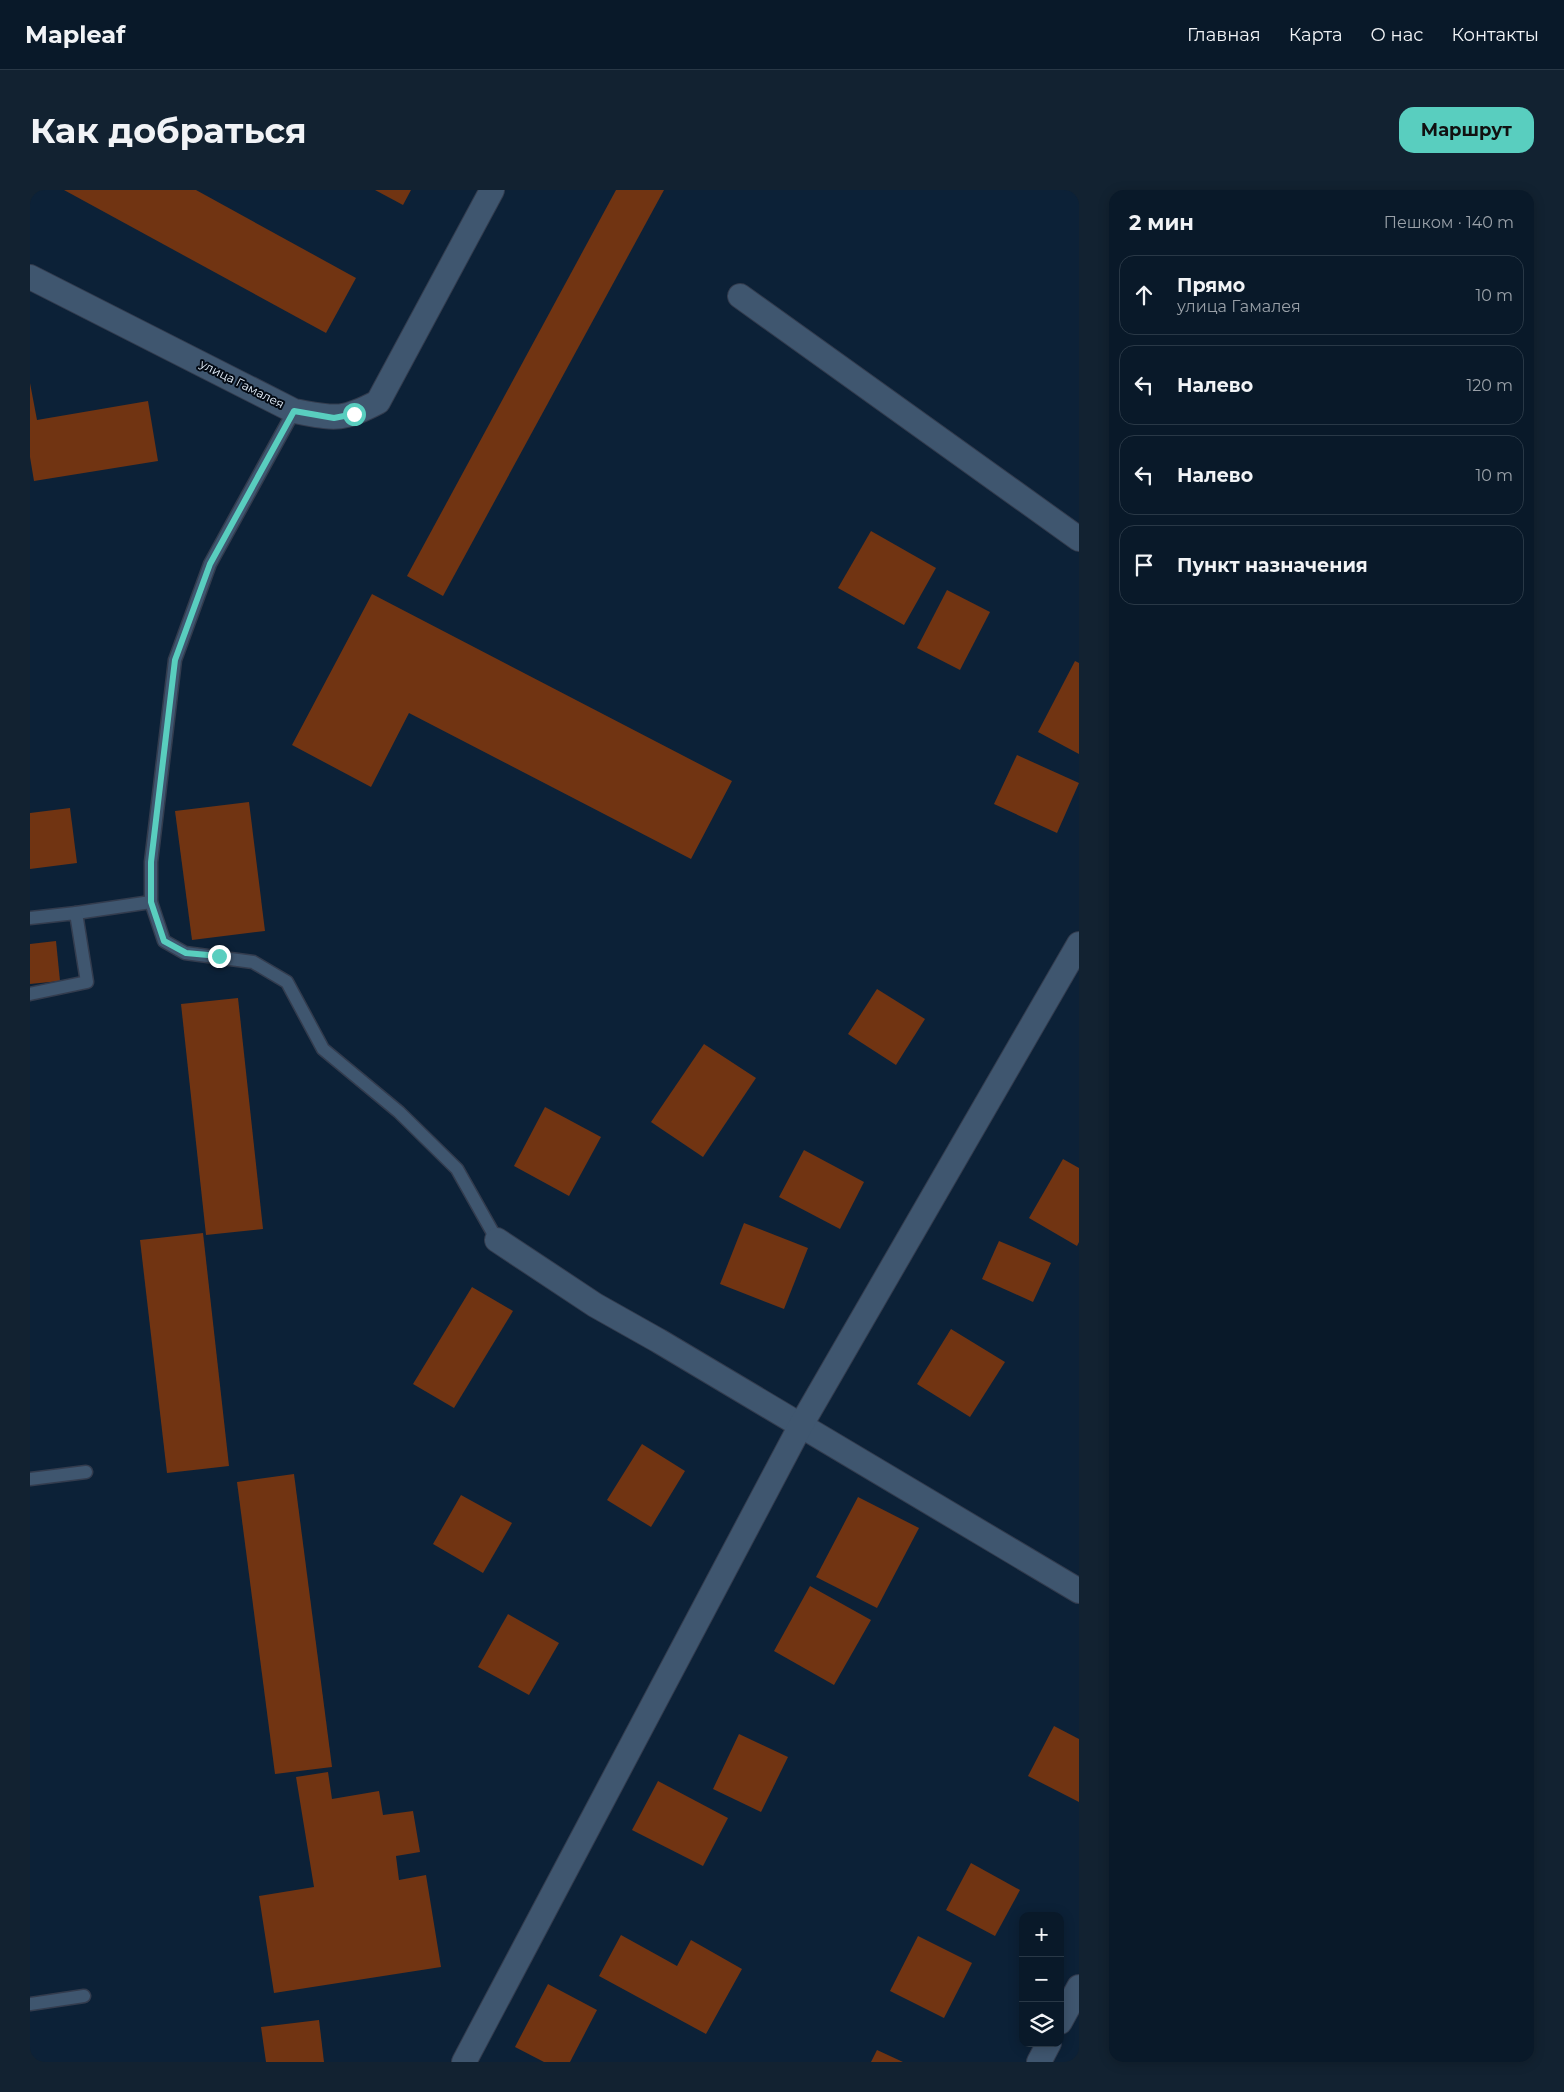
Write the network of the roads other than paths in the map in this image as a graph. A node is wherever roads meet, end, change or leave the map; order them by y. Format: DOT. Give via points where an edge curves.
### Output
graph roads {
  1 [pos="492,190"];
  2 [pos="30,277"];
  3 [pos="740,296"];
  4 [pos="294,411"];
  5 [pos="1079,538"];
  6 [pos="151,902"];
  7 [pos="76,913"];
  8 [pos="30,918"];
  9 [pos="1079,944"];
  10 [pos="30,994"];
  11 [pos="497,1240"];
  12 [pos="801,1425"];
  13 [pos="86,1472"];
  14 [pos="30,1479"];
  15 [pos="1079,1591"];
  16 [pos="1079,1987"];
  17 [pos="84,1996"];
  18 [pos="30,2004"];
  19 [pos="1064,2015"];
  20 [pos="1047,2047"];
  21 [pos="464,2062"];
  22 [pos="1039,2062"];
  1 -- 4 [label="street, улица Гамалея" via="378,402 354,414 334,418"];
  2 -- 4 [label="street, улица Гамалея"];
  3 -- 5 [label="street"];
  4 -- 6 [label="lane" via="210,564 175,660 151,862"];
  6 -- 7 [label="lane"];
  6 -- 11 [label="lane" via="164,941 186,953 253,962 287,982 323,1049 399,1112 456,1169"];
  7 -- 8 [label="lane"];
  7 -- 10 [label="lane" via="87,982"];
  9 -- 12 [label="street"];
  11 -- 12 [label="street" via="595,1305"];
  12 -- 15 [label="street"];
  12 -- 21 [label="street"];
  13 -- 14 [label="lane"];
  16 -- 19 [label="street"];
  17 -- 18 [label="lane"];
  20 -- 22 [label="street"];
}
